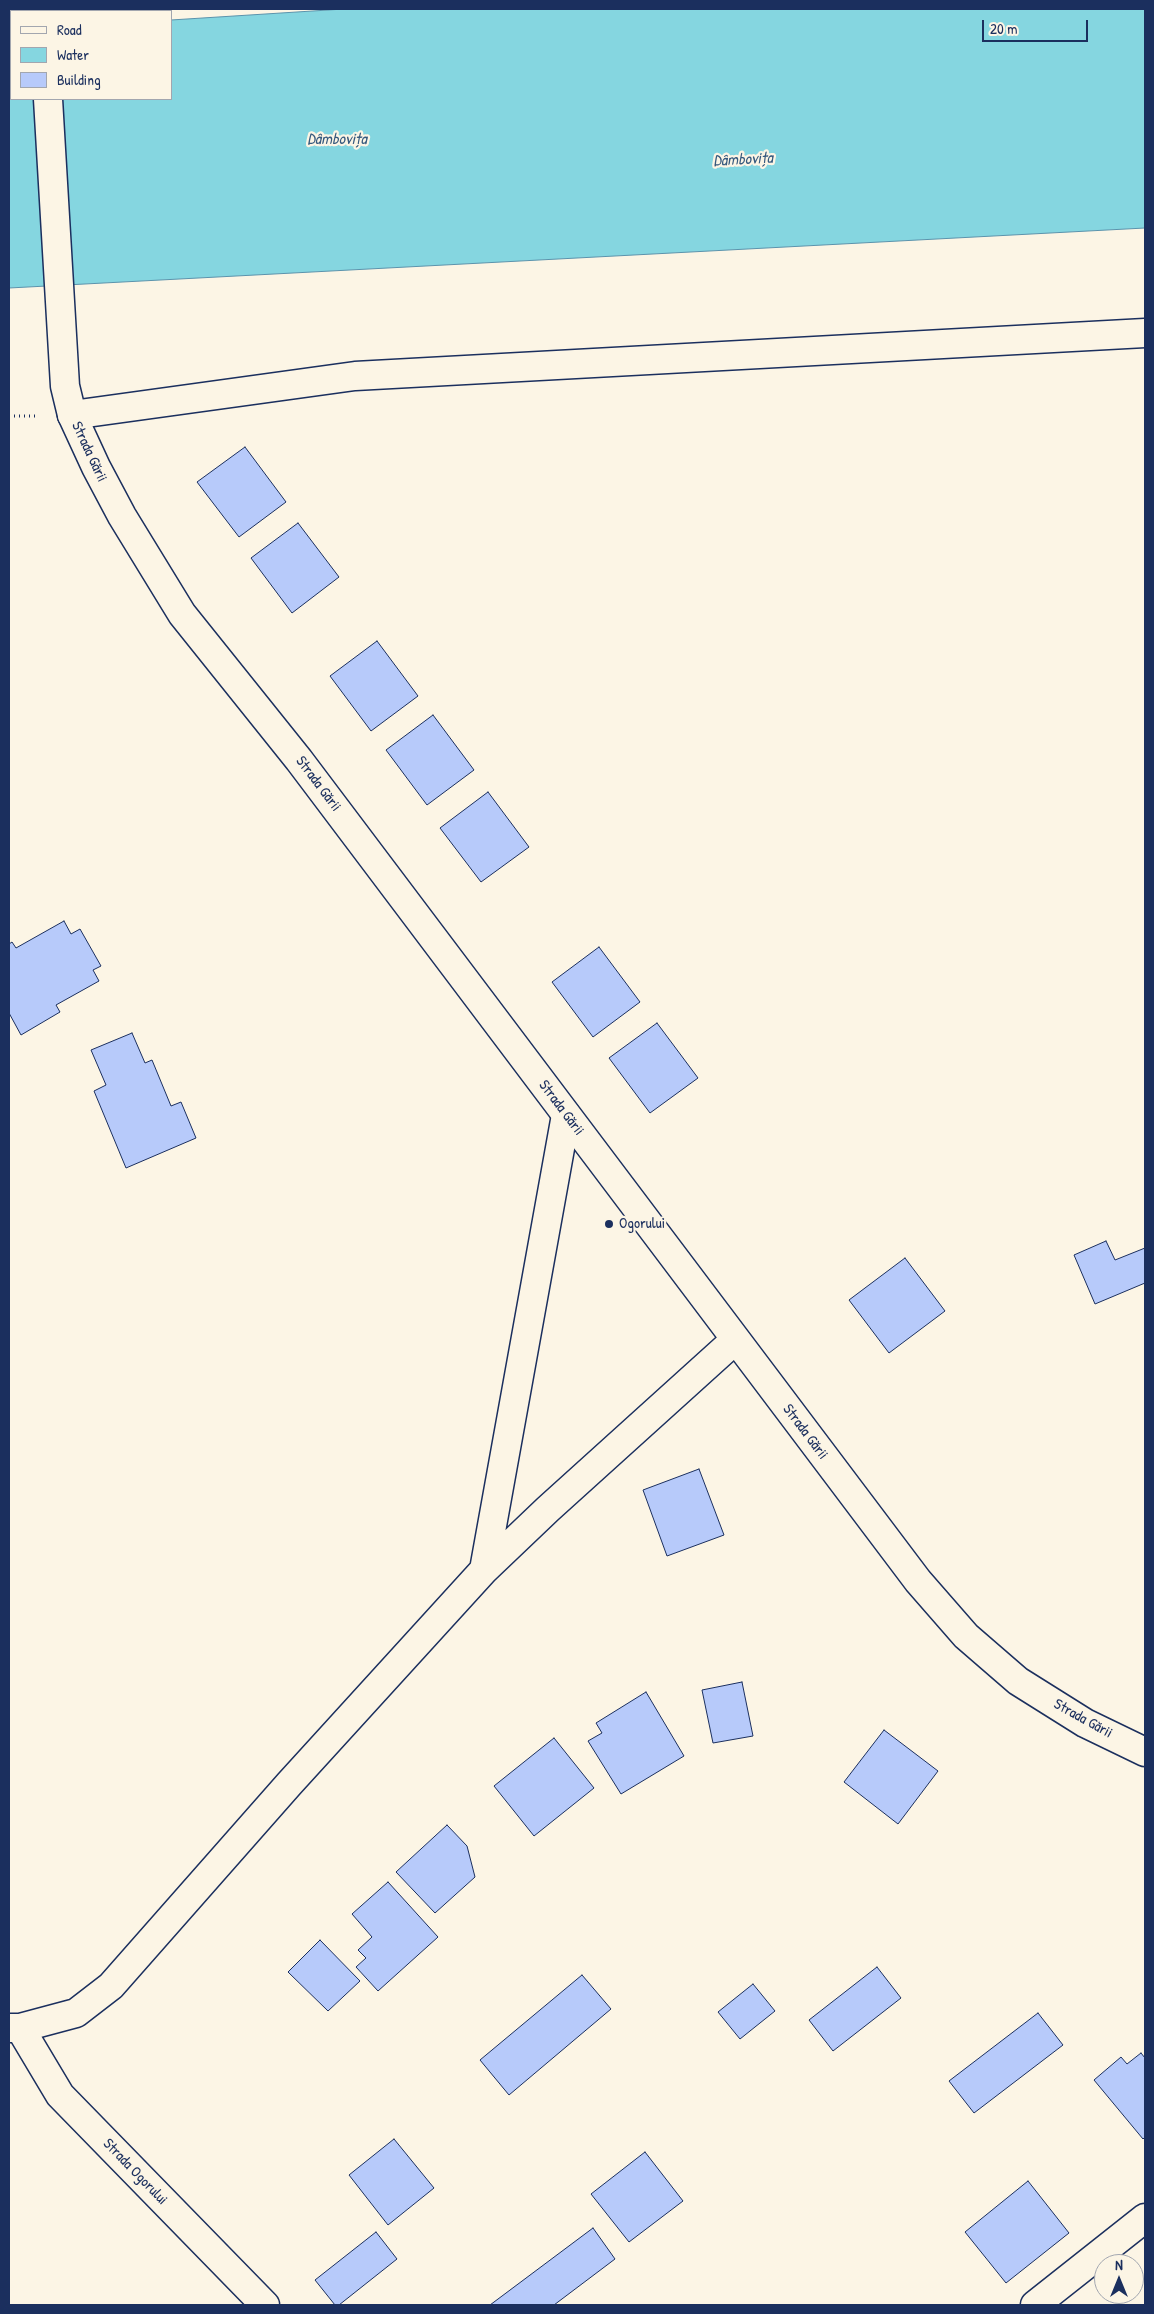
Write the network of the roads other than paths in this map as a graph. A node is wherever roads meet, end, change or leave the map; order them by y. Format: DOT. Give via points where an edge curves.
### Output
graph roads {
  1 [pos="48,100"];
  2 [pos="1145,333"];
  3 [pos="72,415"];
  4 [pos="566,1116"];
  5 [pos="735,1340"];
  6 [pos="484,1570"];
  7 [pos="1145,1752"];
  8 [pos="14,2028"];
  9 [pos="1145,2218"];
  10 [pos="265,2305"];
  11 [pos="1035,2305"];
  1 -- 3 [label="street, Strada Gării" via="65,386"];
  2 -- 3 [label="street" via="355,376"];
  3 -- 4 [label="street, Strada Gării" via="122,516 182,614 299,760"];
  4 -- 5 [label="street, Strada Gării"];
  4 -- 6 [label="street"];
  5 -- 6 [label="street"];
  5 -- 7 [label="street, Strada Gării" via="918,1581 966,1636 1018,1681 1085,1723"];
  6 -- 8 [label="street" via="110,1986 76,2013"];
  8 -- 10 [label="street, Strada Ogorului" via="60,2095"];
  9 -- 11 [label="street"];
}
